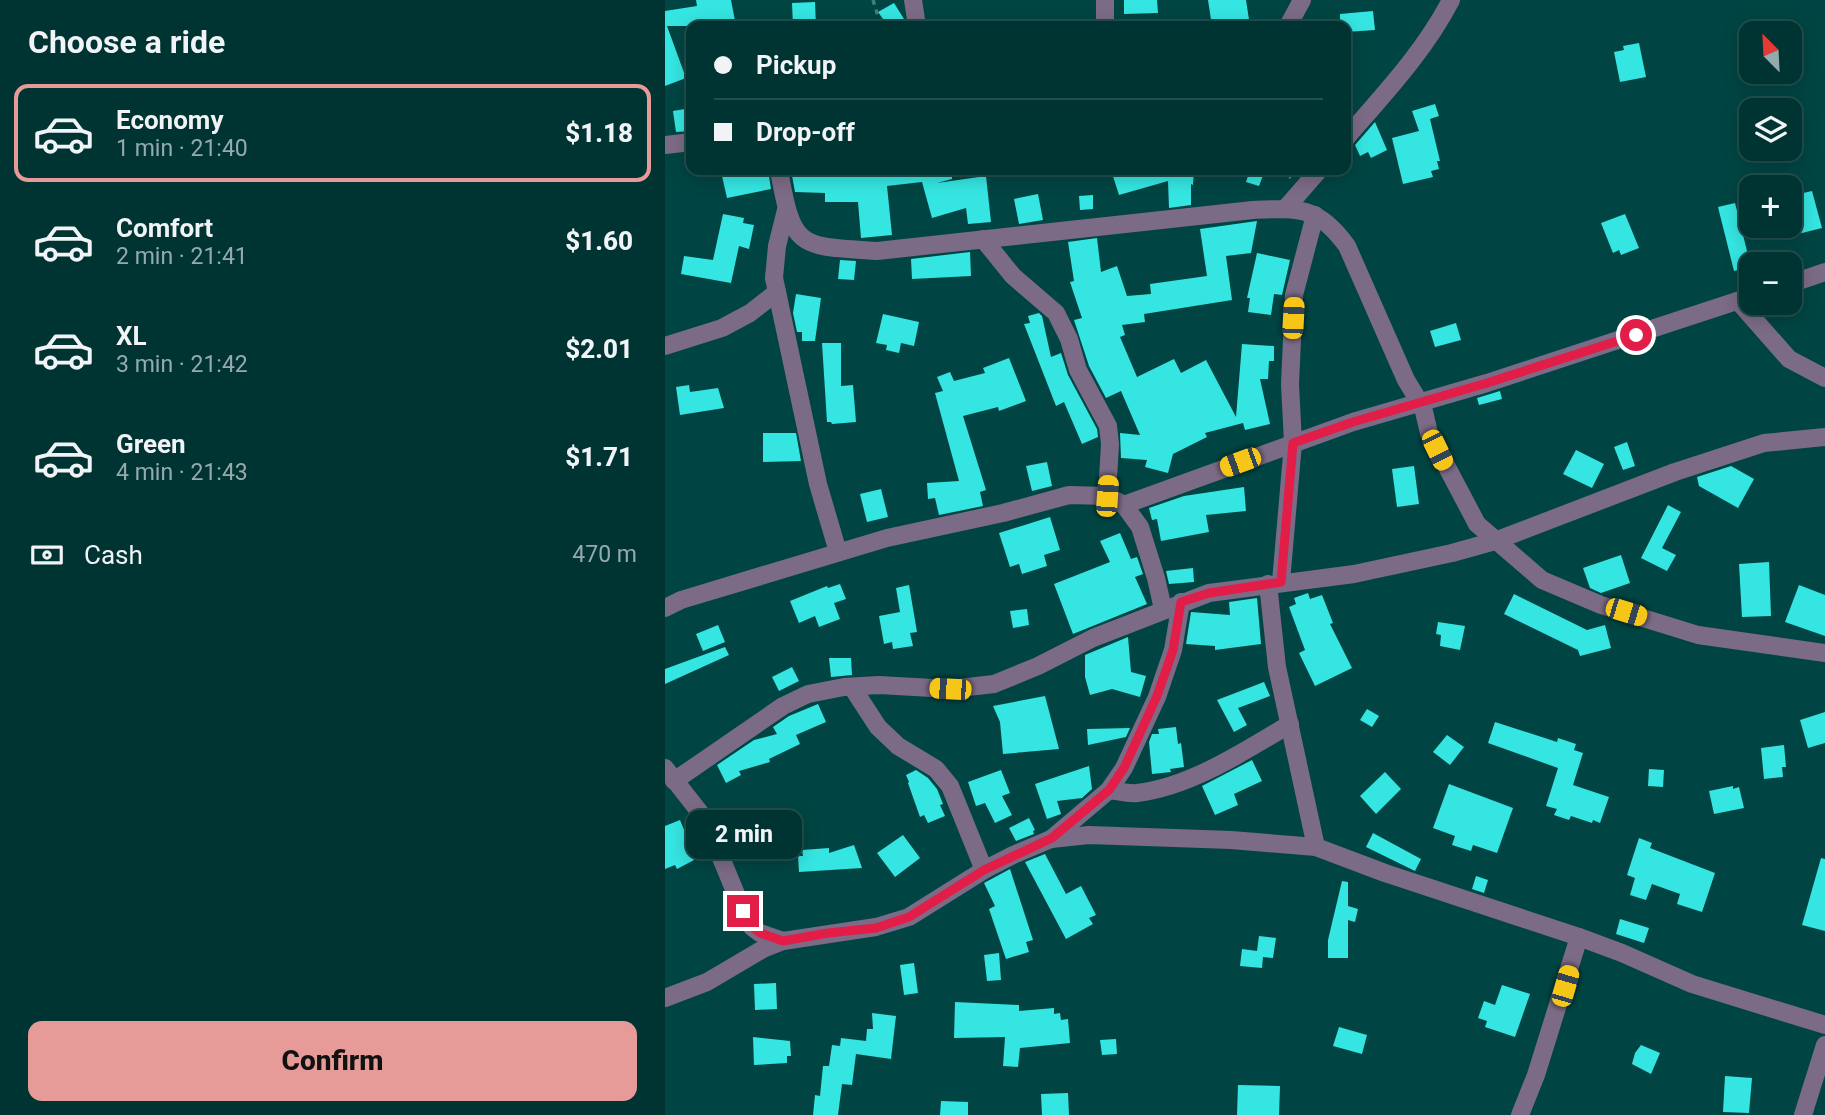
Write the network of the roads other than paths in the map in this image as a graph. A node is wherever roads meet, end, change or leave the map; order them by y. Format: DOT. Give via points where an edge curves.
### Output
graph roads {
  1 [pos="913,0"];
  2 [pos="1105,0"];
  3 [pos="1302,0"];
  4 [pos="1451,0"];
  5 [pos="916,21"];
  6 [pos="1105,21"];
  7 [pos="1291,21"];
  8 [pos="1351,132"];
  9 [pos="686,143"];
  10 [pos="665,145"];
  11 [pos="780,175"];
  12 [pos="1315,175"];
  13 [pos="1285,209"];
  14 [pos="786,211"];
  15 [pos="1315,215"];
  16 [pos="983,239"];
  17 [pos="1825,272"];
  18 [pos="1802,280"];
  19 [pos="777,292"];
  20 [pos="1739,301"];
  21 [pos="1757,315"];
  22 [pos="665,346"];
  23 [pos="1825,378"];
  24 [pos="1421,403"];
  25 [pos="1825,437"];
  26 [pos="1293,443"];
  27 [pos="1107,496"];
  28 [pos="1124,506"];
  29 [pos="1495,541"];
  30 [pos="838,552"];
  31 [pos="1275,583"];
  32 [pos="670,599"];
  33 [pos="1181,602"];
  34 [pos="1163,609"];
  35 [pos="1823,655"];
  36 [pos="852,687"];
  37 [pos="1290,724"];
  38 [pos="669,775"];
  39 [pos="1109,790"];
  40 [pos="1052,838"];
  41 [pos="1316,847"];
  42 [pos="984,870"];
  43 [pos="1579,937"];
  44 [pos="783,941"];
  45 [pos="665,998"];
  46 [pos="1825,1025"];
  47 [pos="1825,1045"];
  48 [pos="1520,1115"];
  49 [pos="1803,1115"];
  1 -- 5 [label="street"];
  2 -- 6 [label="street"];
  3 -- 7 [label="street"];
  4 -- 8 [label="street" via="1412,61"];
  9 -- 10 [label="street"];
  11 -- 14 [label="street"];
  12 -- 13 [label="street"];
  13 -- 15 [label="street"];
  13 -- 16 [label="street"];
  14 -- 16 [label="street" via="799,237 822,248 877,251"];
  14 -- 19 [label="street" via="773,278"];
  15 -- 24 [label="street" via="1333,226 1347,246 1394,355"];
  15 -- 26 [label="street" via="1294,295"];
  16 -- 27 [label="street" via="1013,276 1056,313 1069,339 1078,370 1108,426"];
  17 -- 18 [label="street"];
  19 -- 22 [label="street" via="722,328"];
  19 -- 30 [label="street" via="818,484"];
  20 -- 24 [label="street"];
  21 -- 23 [label="street" via="1789,359"];
  24 -- 26 [label="street"];
  24 -- 29 [label="street" via="1429,433 1454,485 1477,524"];
  25 -- 29 [label="street" via="1763,443"];
  26 -- 28 [label="street"];
  26 -- 31 [label="street"];
  27 -- 28 [label="street"];
  27 -- 30 [label="street" via="1069,495"];
  28 -- 34 [label="street" via="1140,527"];
  29 -- 31 [label="street" via="1354,574"];
  29 -- 35 [label="street" via="1542,580 1601,605 1698,635"];
  30 -- 32 [label="street"];
  31 -- 33 [label="street"];
  31 -- 37 [label="street" via="1277,667"];
  33 -- 34 [label="street"];
  33 -- 39 [label="street" via="1173,650 1157,696"];
  34 -- 36 [label="street" via="994,684 950,689"];
  36 -- 38 [label="street" via="808,694 783,706"];
  36 -- 42 [label="street" via="878,727 898,746 936,769 950,786"];
  37 -- 39 [label="street" via="1223,763 1166,786 1135,793"];
  37 -- 41 [label="street"];
  38 -- 44 [label="street" via="705,820 752,927"];
  39 -- 40 [label="street"];
  40 -- 41 [label="street" via="1089,835"];
  40 -- 42 [label="street"];
  41 -- 43 [label="street"];
  42 -- 44 [label="street" via="909,917 876,928"];
  43 -- 46 [label="street" via="1692,984"];
  43 -- 48 [label="street"];
  44 -- 45 [label="street"];
  47 -- 49 [label="street"];
}
